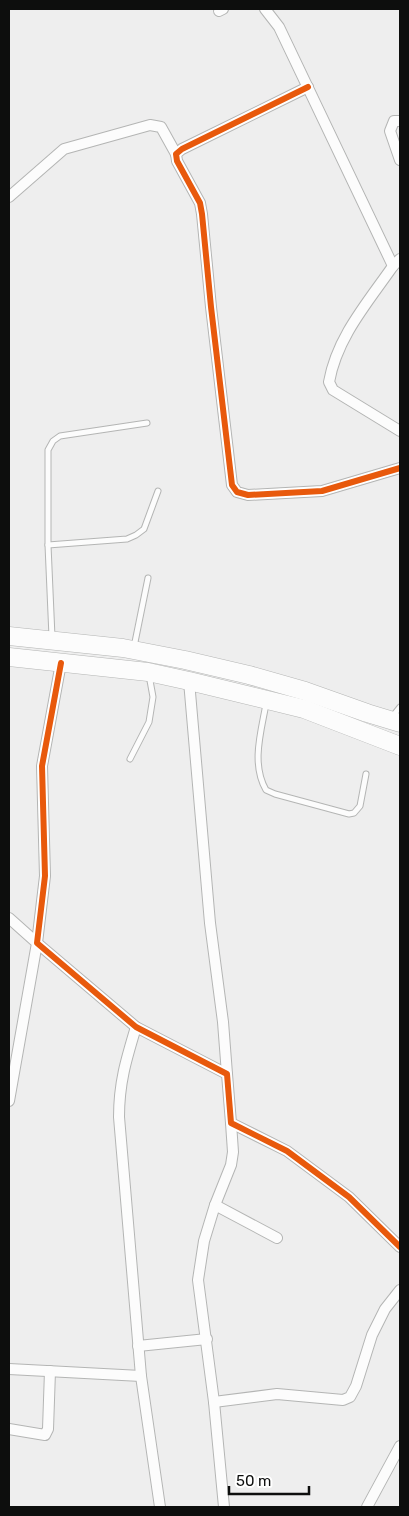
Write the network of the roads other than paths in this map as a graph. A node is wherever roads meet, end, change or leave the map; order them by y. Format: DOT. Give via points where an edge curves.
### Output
graph roads {
  1 [pos="265,9"];
  2 [pos="308,88"];
  3 [pos="400,121"];
  4 [pos="176,154"];
  5 [pos="400,160"];
  6 [pos="9,197"];
  7 [pos="397,262"];
  8 [pos="147,423"];
  9 [pos="400,431"];
  10 [pos="400,468"];
  11 [pos="158,491"];
  12 [pos="48,545"];
  13 [pos="148,578"];
  14 [pos="9,636"];
  15 [pos="52,640"];
  16 [pos="133,650"];
  17 [pos="9,657"];
  18 [pos="61,663"];
  19 [pos="148,672"];
  20 [pos="189,680"];
  21 [pos="267,698"];
  22 [pos="397,716"];
  23 [pos="400,746"];
  24 [pos="130,759"];
  25 [pos="366,774"];
  26 [pos="9,918"];
  27 [pos="37,943"];
  28 [pos="136,1027"];
  29 [pos="13,1059"];
  30 [pos="227,1074"];
  31 [pos="9,1101"];
  32 [pos="231,1123"];
  33 [pos="215,1205"];
  34 [pos="277,1238"];
  35 [pos="400,1247"];
  36 [pos="400,1290"];
  37 [pos="207,1339"];
  38 [pos="138,1346"];
  39 [pos="9,1369"];
  40 [pos="50,1371"];
  41 [pos="141,1376"];
  42 [pos="214,1402"];
  43 [pos="9,1428"];
  44 [pos="400,1446"];
  45 [pos="160,1507"];
  46 [pos="224,1507"];
  47 [pos="367,1507"];
  1 -- 2 [label="street" via="279,27"];
  2 -- 4 [label="street"];
  2 -- 7 [label="street"];
  3 -- 5 [label="street" via="394,121 390,131"];
  4 -- 6 [label="street" via="161,127 150,124 64,149"];
  4 -- 10 [label="street" via="201,208 232,485 237,492 248,495 322,491"];
  7 -- 9 [label="street" via="344,337 329,382 333,390"];
  8 -- 12 [label="lane" via="60,436 52,441 48,450"];
  11 -- 12 [label="lane" via="144,529 136,535 127,539"];
  12 -- 15 [label="lane"];
  13 -- 16 [label="lane"];
  14 -- 15 [label="highway"];
  15 -- 16 [label="highway"];
  16 -- 22 [label="highway" via="249,674 367,713"];
  17 -- 18 [label="highway"];
  18 -- 19 [label="highway"];
  18 -- 27 [label="street" via="42,766 45,876"];
  19 -- 20 [label="highway"];
  19 -- 24 [label="lane" via="153,697 149,722"];
  20 -- 21 [label="highway"];
  20 -- 30 [label="street"];
  21 -- 23 [label="highway" via="304,708"];
  21 -- 25 [label="lane" via="257,760 266,790 349,814 360,806"];
  26 -- 27 [label="street"];
  27 -- 28 [label="street"];
  27 -- 29 [label="street"];
  28 -- 30 [label="street"];
  28 -- 38 [label="street" via="122,1071 119,1117"];
  29 -- 31 [label="street"];
  30 -- 32 [label="street"];
  32 -- 33 [label="street" via="231,1165"];
  32 -- 35 [label="street" via="288,1151 349,1197"];
  33 -- 34 [label="street"];
  33 -- 37 [label="street" via="204,1241 198,1280"];
  36 -- 42 [label="street" via="385,1309 372,1335 350,1397 343,1400 277,1394"];
  37 -- 38 [label="street"];
  37 -- 42 [label="street"];
  38 -- 41 [label="street"];
  39 -- 40 [label="street"];
  40 -- 41 [label="street"];
  40 -- 43 [label="street" via="48,1429 45,1435"];
  41 -- 45 [label="street"];
  42 -- 46 [label="street"];
  44 -- 47 [label="street"];
}
